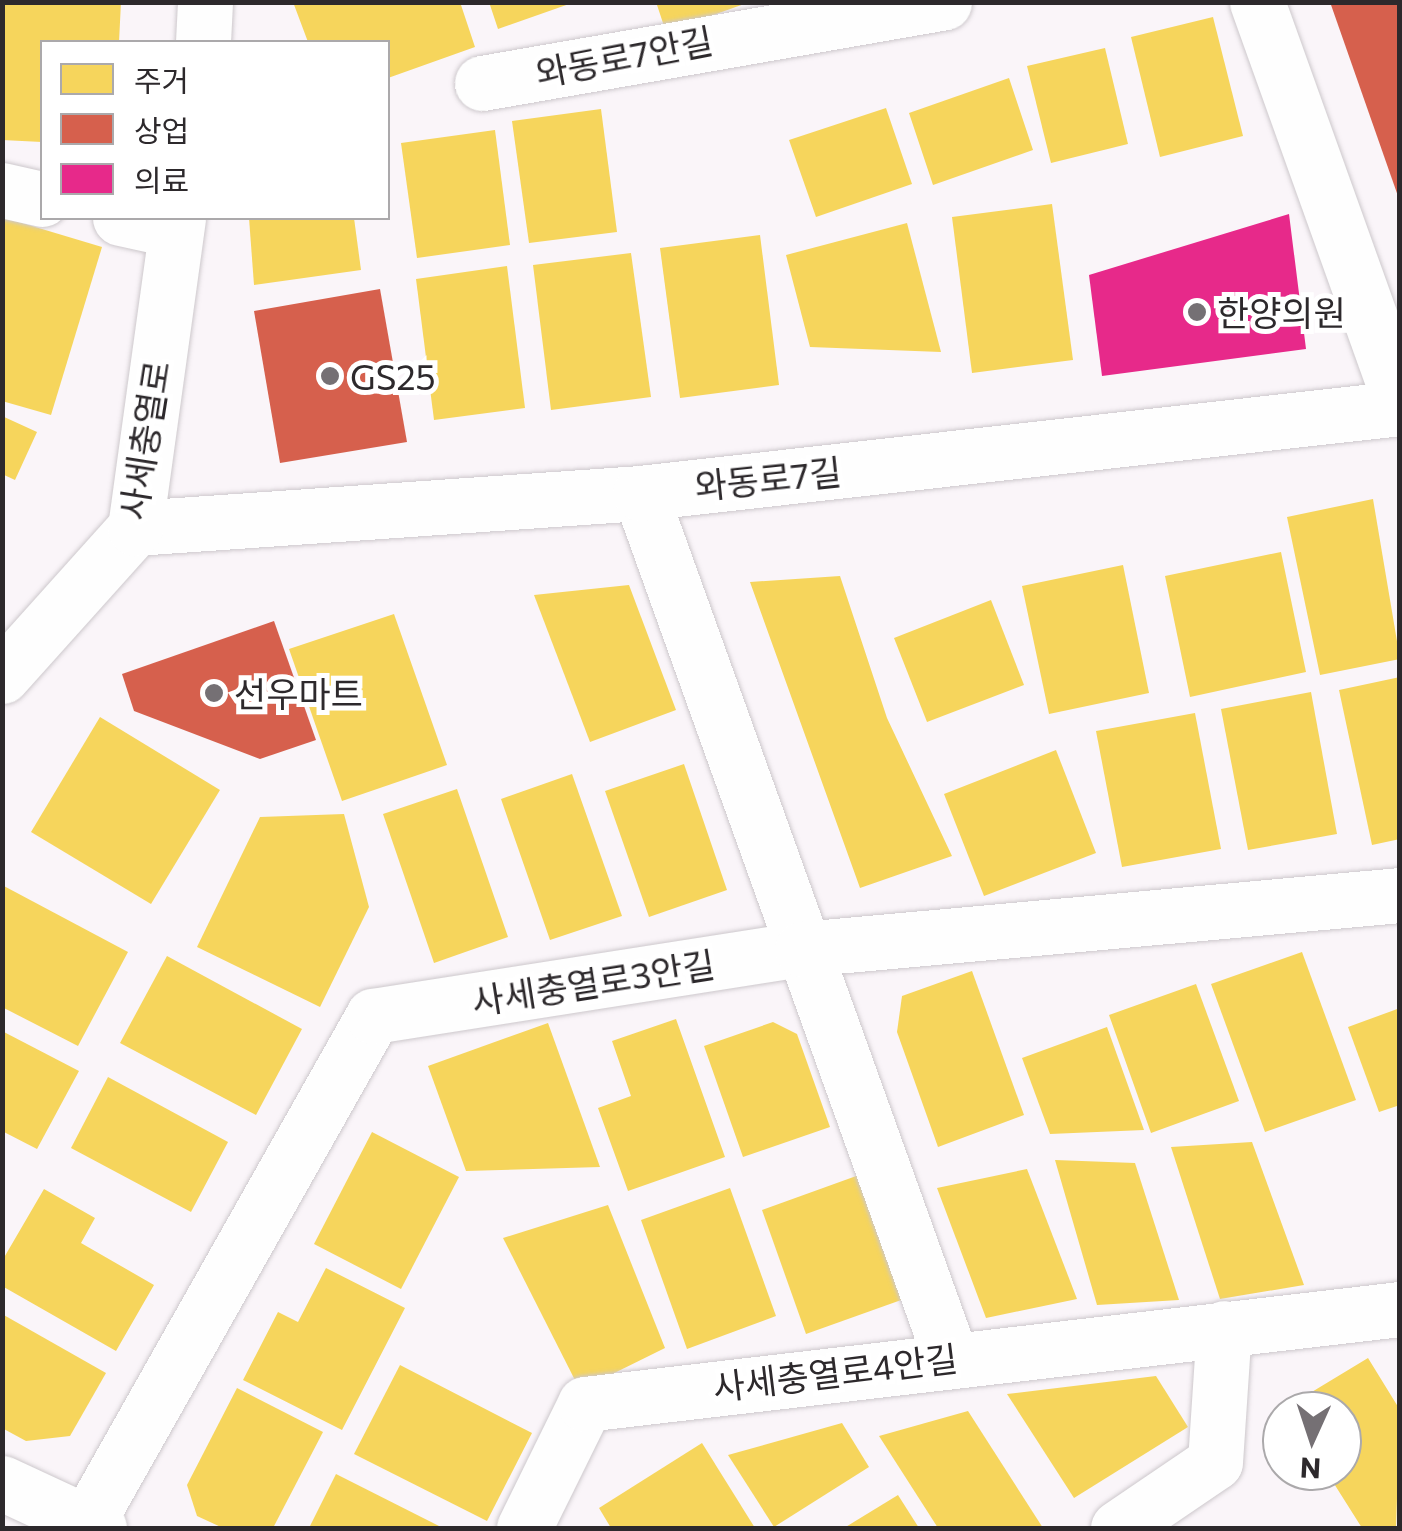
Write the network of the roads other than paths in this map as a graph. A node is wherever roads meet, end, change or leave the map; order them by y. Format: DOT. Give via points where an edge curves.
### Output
graph roads {
  1 [pos="205,2"];
  2 [pos="944,2"];
  3 [pos="1256,2"];
  4 [pos="817,10"];
  5 [pos="203,40"];
  6 [pos="482,83"];
  7 [pos="2,190"];
  8 [pos="40,199"];
  9 [pos="139,220"];
  10 [pos="176,224"];
  11 [pos="1400,404"];
  12 [pos="640,493"];
  13 [pos="135,528"];
  14 [pos="2,676"];
  15 [pos="1400,896"];
  16 [pos="802,949"];
  17 [pos="1400,1308"];
  18 [pos="1224,1328"];
  19 [pos="950,1356"];
  20 [pos="2,1484"];
  21 [pos="90,1527"];
  22 [pos="524,1528"];
  23 [pos="1118,1528"];
  1 -- 5 [label="street"];
  2 -- 4 [label="street, 와동로7안길"];
  3 -- 11 [label="street"];
  4 -- 6 [label="street, 와동로7안길"];
  7 -- 8 [label="street"];
  9 -- 10 [label="street"];
  10 -- 13 [label="street, 사세충열로"];
  11 -- 12 [label="street, 와동로7길"];
  12 -- 13 [label="street, 와동로7길"];
  12 -- 16 [label="street"];
  13 -- 14 [label="street, 사세충열로"];
  15 -- 16 [label="street, 사세충열로3안길"];
  16 -- 19 [label="street"];
  16 -- 21 [label="street, 사세충열로3안길" via="372,1016"];
  17 -- 18 [label="street, 사세충열로4안길"];
  18 -- 19 [label="street, 사세충열로4안길"];
  18 -- 23 [label="street" via="1215,1462"];
  19 -- 22 [label="street, 사세충열로4안길" via="585,1404"];
  20 -- 21 [label="street"];
}
